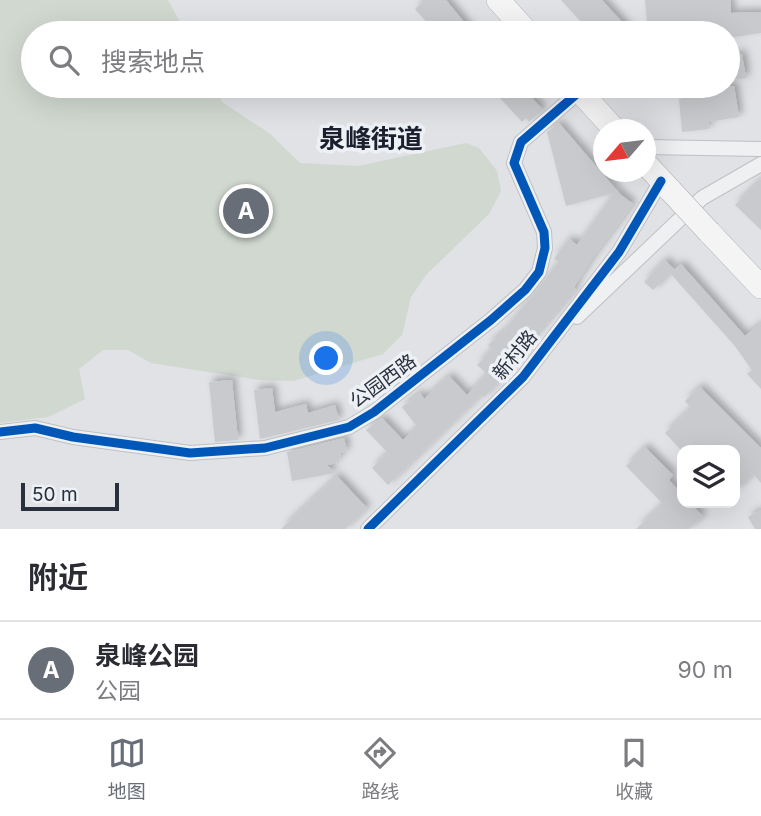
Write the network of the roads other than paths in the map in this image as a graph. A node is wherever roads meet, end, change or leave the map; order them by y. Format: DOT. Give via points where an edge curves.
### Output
graph roads {
  1 [pos="498,0"];
  2 [pos="517,21"];
  3 [pos="568,98"];
  4 [pos="586,98"];
  5 [pos="605,119"];
  6 [pos="656,147"];
  7 [pos="761,149"];
  8 [pos="761,164"];
  9 [pos="656,175"];
  10 [pos="666,186"];
  11 [pos="761,286"];
  12 [pos="539,355"];
  13 [pos="0,432"];
  14 [pos="368,529"];
  1 -- 2 [label="highway"];
  3 -- 13 [label="street, 公园西路" via="521,142 514,163 544,232 539,272 491,320 373,412 349,426 321,434 230,452 190,453 35,428"];
  4 -- 5 [label="highway"];
  6 -- 7 [label="street"];
  8 -- 12 [label="street, 新村路" via="702,198"];
  9 -- 10 [label="highway"];
  10 -- 11 [label="highway, bridge"];
  10 -- 12 [label="street, 新村路"];
  12 -- 14 [label="street, 新村路" via="523,377"];
}
